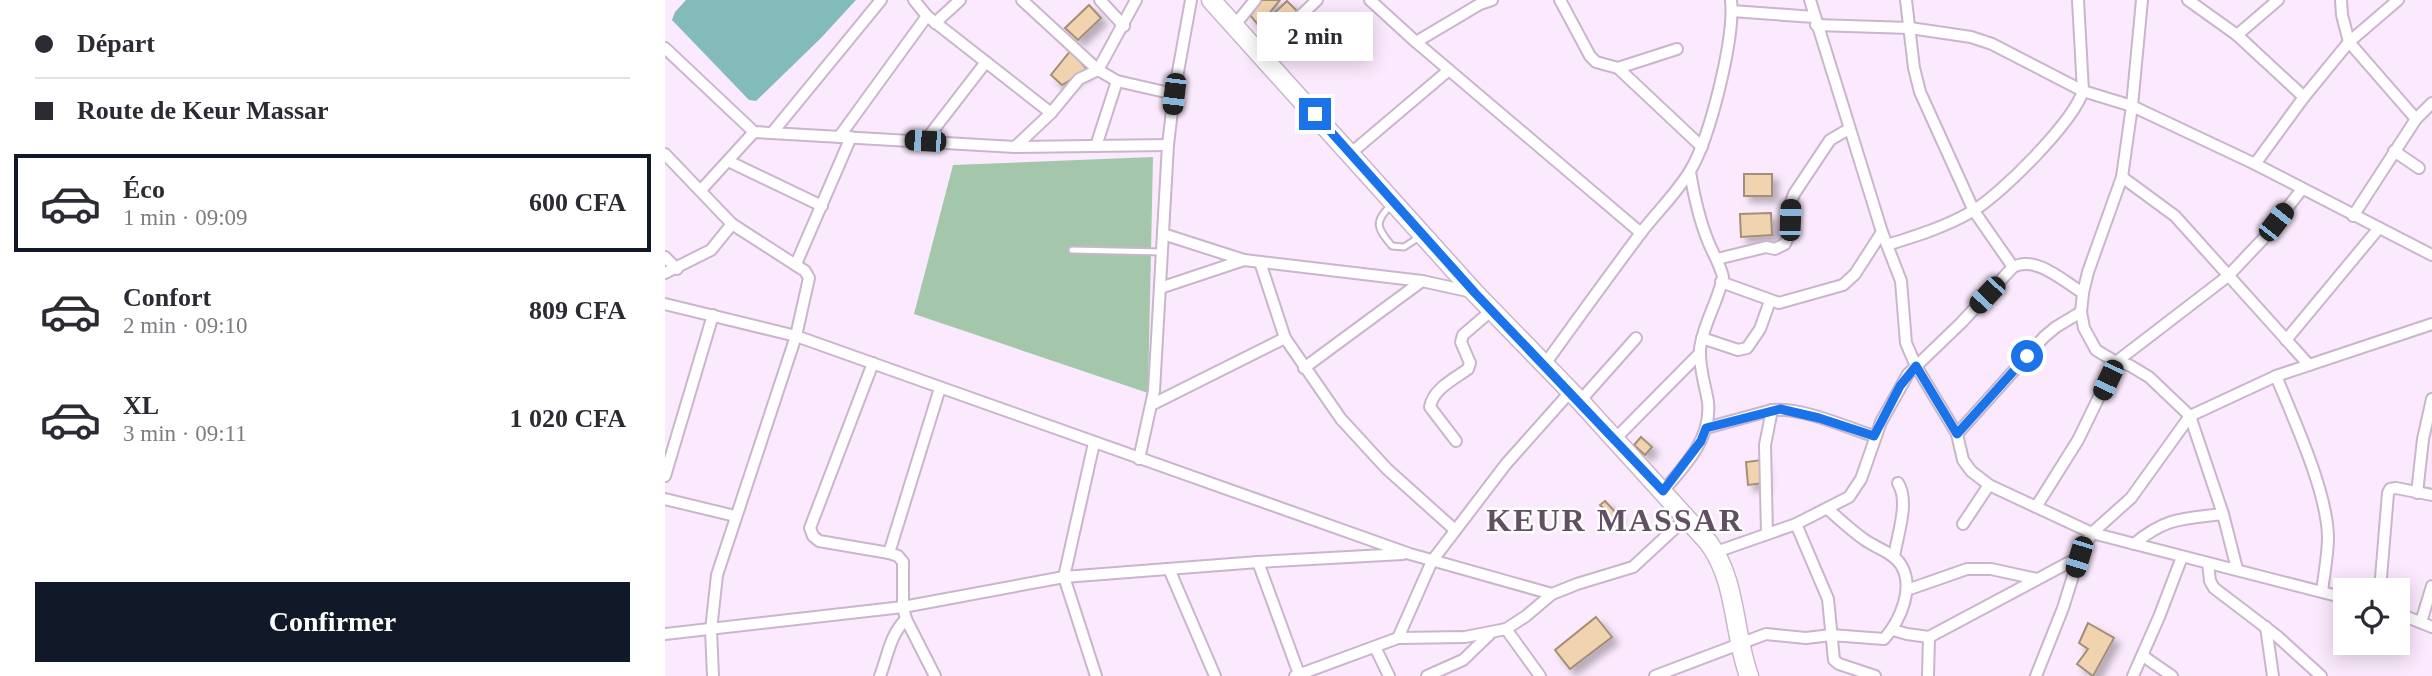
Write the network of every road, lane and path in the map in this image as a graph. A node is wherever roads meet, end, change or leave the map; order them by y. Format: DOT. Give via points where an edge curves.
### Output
graph roads {
  1 [pos="881,0"];
  2 [pos="914,0"];
  3 [pos="960,0"];
  4 [pos="1022,0"];
  5 [pos="1100,0"];
  6 [pos="1136,0"];
  7 [pos="1191,0"];
  8 [pos="1210,0"];
  9 [pos="1255,0"];
  10 [pos="1317,0"];
  11 [pos="1370,0"];
  12 [pos="1492,0"];
  13 [pos="1560,0"];
  14 [pos="1810,0"];
  15 [pos="1906,0"];
  16 [pos="2078,0"];
  17 [pos="2141,0"];
  18 [pos="2188,0"];
  19 [pos="2278,0"];
  20 [pos="2340,0"];
  21 [pos="2398,0"];
  22 [pos="1731,6"];
  23 [pos="931,19"];
  24 [pos="1815,21"];
  25 [pos="1124,26"];
  26 [pos="1234,26"];
  27 [pos="1910,28"];
  28 [pos="2237,35"];
  29 [pos="1416,42"];
  30 [pos="2349,42"];
  31 [pos="665,48"];
  32 [pos="1677,49"];
  33 [pos="1260,55"];
  34 [pos="986,62"];
  35 [pos="1618,68"];
  36 [pos="1098,70"];
  37 [pos="1449,70"];
  38 [pos="1117,80"];
  39 [pos="2083,91"];
  40 [pos="1174,94"];
  41 [pos="2304,97"];
  42 [pos="2432,103"];
  43 [pos="2132,106"];
  44 [pos="1051,113"];
  45 [pos="2416,119"];
  46 [pos="1849,129"];
  47 [pos="754,132"];
  48 [pos="772,134"];
  49 [pos="845,137"];
  50 [pos="925,141"];
  51 [pos="1168,145"];
  52 [pos="1096,146"];
  53 [pos="1015,147"];
  54 [pos="1702,148"];
  55 [pos="2394,151"];
  56 [pos="1351,153"];
  57 [pos="665,154"];
  58 [pos="728,161"];
  59 [pos="2255,164"];
  60 [pos="2419,168"];
  61 [pos="1690,172"];
  62 [pos="2122,177"];
  63 [pos="2302,189"];
  64 [pos="701,190"];
  65 [pos="1394,202"];
  66 [pos="822,206"];
  67 [pos="1974,211"];
  68 [pos="2353,216"];
  69 [pos="732,224"];
  70 [pos="2379,228"];
  71 [pos="1882,232"];
  72 [pos="1641,233"];
  73 [pos="1163,234"];
  74 [pos="1424,234"];
  75 [pos="1887,245"];
  76 [pos="1072,250"];
  77 [pos="1162,253"];
  78 [pos="2432,255"];
  79 [pos="665,257"];
  80 [pos="1717,259"];
  81 [pos="1244,260"];
  82 [pos="1259,262"];
  83 [pos="796,264"];
  84 [pos="2013,267"];
  85 [pos="677,269"];
  86 [pos="665,273"];
  87 [pos="2228,275"];
  88 [pos="1422,281"];
  89 [pos="1721,282"];
  90 [pos="1160,288"];
  91 [pos="1475,293"];
  92 [pos="2083,293"];
  93 [pos="1770,301"];
  94 [pos="665,304"];
  95 [pos="1492,310"];
  96 [pos="2081,312"];
  97 [pos="713,315"];
  98 [pos="2432,324"];
  99 [pos="796,335"];
  100 [pos="1285,338"];
  101 [pos="1636,338"];
  102 [pos="1702,338"];
  103 [pos="2286,340"];
  104 [pos="1700,353"];
  105 [pos="2116,362"];
  106 [pos="873,363"];
  107 [pos="1545,364"];
  108 [pos="2309,365"];
  109 [pos="1916,366"];
  110 [pos="1304,368"];
  111 [pos="2276,376"];
  112 [pos="940,387"];
  113 [pos="1576,396"];
  114 [pos="2432,399"];
  115 [pos="1153,404"];
  116 [pos="1772,410"];
  117 [pos="2190,416"];
  118 [pos="1706,428"];
  119 [pos="1957,434"];
  120 [pos="1874,436"];
  121 [pos="1615,439"];
  122 [pos="1456,440"];
  123 [pos="1094,443"];
  124 [pos="1139,458"];
  125 [pos="665,476"];
  126 [pos="1898,483"];
  127 [pos="1989,485"];
  128 [pos="1663,491"];
  129 [pos="2417,493"];
  130 [pos="2432,495"];
  131 [pos="665,499"];
  132 [pos="2036,507"];
  133 [pos="1828,509"];
  134 [pos="2223,514"];
  135 [pos="735,516"];
  136 [pos="1687,516"];
  137 [pos="1796,524"];
  138 [pos="1962,524"];
  139 [pos="1455,530"];
  140 [pos="2092,533"];
  141 [pos="1767,534"];
  142 [pos="2134,544"];
  143 [pos="1716,552"];
  144 [pos="889,553"];
  145 [pos="1410,554"];
  146 [pos="2079,557"];
  147 [pos="2182,557"];
  148 [pos="1894,558"];
  149 [pos="1432,561"];
  150 [pos="1258,562"];
  151 [pos="2208,563"];
  152 [pos="1169,569"];
  153 [pos="2237,569"];
  154 [pos="1063,577"];
  155 [pos="2381,578"];
  156 [pos="2037,579"];
  157 [pos="2432,586"];
  158 [pos="1907,590"];
  159 [pos="2322,592"];
  160 [pos="1552,594"];
  161 [pos="2333,595"];
  162 [pos="903,607"];
  163 [pos="2410,618"];
  164 [pos="906,619"];
  165 [pos="2427,625"];
  166 [pos="2266,627"];
  167 [pos="1506,629"];
  168 [pos="711,630"];
  169 [pos="1893,630"];
  170 [pos="665,634"];
  171 [pos="1490,634"];
  172 [pos="1831,635"];
  173 [pos="1929,637"];
  174 [pos="1398,638"];
  175 [pos="1740,643"];
  176 [pos="1375,647"];
  177 [pos="2143,656"];
  178 [pos="1313,673"];
  179 [pos="1297,675"];
  180 [pos="713,676"];
  181 [pos="880,676"];
  182 [pos="935,676"];
  183 [pos="1097,676"];
  184 [pos="1215,676"];
  185 [pos="1389,676"];
  186 [pos="1427,676"];
  187 [pos="1540,676"];
  188 [pos="1655,676"];
  189 [pos="1749,676"];
  190 [pos="1875,676"];
  191 [pos="1928,676"];
  192 [pos="2036,676"];
  193 [pos="2133,676"];
  194 [pos="2172,676"];
  195 [pos="2273,676"];
  196 [pos="2321,676"];
  1 -- 48 [label="street"];
  2 -- 23 [label="street"];
  3 -- 23 [label="street"];
  4 -- 36 [label="street"];
  5 -- 25 [label="street"];
  6 -- 25 [label="street"];
  7 -- 40 [label="street"];
  8 -- 26 [label="main road"];
  9 -- 26 [label="street"];
  10 -- 33 [label="street"];
  11 -- 29 [label="street"];
  12 -- 29 [label="street"];
  13 -- 35 [label="street" via="1590,56"];
  14 -- 24 [label="street"];
  15 -- 27 [label="street"];
  16 -- 39 [label="street"];
  17 -- 43 [label="street"];
  18 -- 28 [label="street"];
  19 -- 28 [label="street"];
  20 -- 30 [label="street"];
  21 -- 30 [label="street"];
  22 -- 24 [label="street"];
  22 -- 54 [label="street" via="1728,49"];
  23 -- 34 [label="street"];
  23 -- 49 [label="street"];
  24 -- 27 [label="street"];
  24 -- 46 [label="street"];
  25 -- 36 [label="street"];
  26 -- 33 [label="main road"];
  27 -- 39 [label="street" via="1992,44"];
  27 -- 67 [label="street" via="1920,92"];
  28 -- 41 [label="street"];
  29 -- 37 [label="street"];
  30 -- 41 [label="street"];
  30 -- 45 [label="street"];
  31 -- 47 [label="street"];
  32 -- 35 [label="street"];
  33 -- 56 [label="main road"];
  34 -- 44 [label="street"];
  34 -- 50 [label="street"];
  35 -- 54 [label="street"];
  36 -- 38 [label="street"];
  36 -- 44 [label="street" via="1079,79"];
  37 -- 56 [label="street"];
  37 -- 72 [label="street"];
  38 -- 40 [label="street"];
  38 -- 52 [label="street"];
  39 -- 43 [label="street"];
  39 -- 67 [label="street" via="2072,115"];
  40 -- 51 [label="street"];
  41 -- 59 [label="street"];
  42 -- 45 [label="street"];
  43 -- 59 [label="street"];
  43 -- 62 [label="street"];
  44 -- 53 [label="street"];
  45 -- 55 [label="street"];
  46 -- 71 [label="street"];
  46 -- 80 [label="street" via="1831,140 1794,194 1785,244"];
  47 -- 48 [label="street"];
  47 -- 58 [label="street"];
  48 -- 49 [label="street"];
  49 -- 50 [label="street"];
  49 -- 66 [label="street"];
  50 -- 53 [label="street"];
  51 -- 52 [label="street"];
  51 -- 73 [label="street"];
  52 -- 53 [label="street"];
  54 -- 61 [label="street"];
  55 -- 60 [label="street"];
  55 -- 68 [label="street"];
  56 -- 65 [label="main road"];
  57 -- 64 [label="street"];
  58 -- 64 [label="street"];
  58 -- 66 [label="street"];
  59 -- 63 [label="street"];
  61 -- 72 [label="street"];
  61 -- 80 [label="street" via="1696,206"];
  62 -- 87 [label="street" via="2175,216"];
  62 -- 92 [label="street"];
  63 -- 68 [label="street"];
  63 -- 87 [label="street"];
  64 -- 69 [label="street"];
  65 -- 74 [label="main road"];
  65 -- 74 [label="lane" via="1378,223 1392,246 1404,247"];
  66 -- 83 [label="street"];
  67 -- 75 [label="street"];
  67 -- 84 [label="street"];
  68 -- 70 [label="street"];
  69 -- 83 [label="street"];
  69 -- 85 [label="street" via="711,250"];
  70 -- 78 [label="street"];
  70 -- 103 [label="street"];
  71 -- 75 [label="street"];
  71 -- 93 [label="street" via="1849,281 1787,302"];
  72 -- 107 [label="street"];
  73 -- 77 [label="street"];
  73 -- 81 [label="street"];
  74 -- 91 [label="main road"];
  75 -- 109 [label="street" via="1901,281 1906,343"];
  76 -- 77 [label="lane"];
  77 -- 90 [label="street"];
  79 -- 85 [label="street"];
  80 -- 89 [label="street"];
  81 -- 82 [label="street"];
  81 -- 90 [label="street"];
  82 -- 88 [label="street"];
  82 -- 100 [label="street"];
  83 -- 99 [label="street" via="809,278"];
  84 -- 92 [label="street" via="2032,263"];
  84 -- 109 [label="street"];
  85 -- 86 [label="street"];
  87 -- 103 [label="street"];
  87 -- 105 [label="street"];
  88 -- 91 [label="street"];
  88 -- 110 [label="street"];
  89 -- 93 [label="street"];
  89 -- 102 [label="street"];
  90 -- 115 [label="street"];
  91 -- 95 [label="main road"];
  92 -- 96 [label="street"];
  93 -- 102 [label="street" via="1760,330 1747,348 1738,350"];
  94 -- 97 [label="street"];
  95 -- 107 [label="main road"];
  95 -- 122 [label="street" via="1463,335 1468,369 1431,400 1430,407"];
  96 -- 105 [label="street" via="2089,341"];
  96 -- 119 [label="street" via="2044,337"];
  97 -- 99 [label="street"];
  97 -- 125 [label="street"];
  98 -- 108 [label="street"];
  99 -- 106 [label="street"];
  99 -- 135 [label="street"];
  100 -- 110 [label="street"];
  100 -- 115 [label="street"];
  101 -- 113 [label="street"];
  102 -- 104 [label="street"];
  103 -- 108 [label="street"];
  104 -- 118 [label="street"];
  104 -- 121 [label="street"];
  105 -- 117 [label="street" via="2149,377"];
  105 -- 132 [label="street" via="2078,440"];
  106 -- 112 [label="street"];
  106 -- 144 [label="street" via="810,528 819,541"];
  107 -- 113 [label="main road"];
  108 -- 111 [label="street"];
  109 -- 119 [label="street"];
  109 -- 120 [label="street"];
  110 -- 139 [label="street" via="1356,438"];
  111 -- 117 [label="street"];
  111 -- 159 [label="street" via="2305,448 2326,525"];
  112 -- 123 [label="street"];
  112 -- 144 [label="street"];
  113 -- 121 [label="main road"];
  113 -- 139 [label="street" via="1506,464"];
  114 -- 129 [label="street"];
  115 -- 124 [label="street"];
  116 -- 118 [label="street"];
  116 -- 120 [label="street" via="1795,411"];
  116 -- 141 [label="street" via="1765,445"];
  117 -- 134 [label="street"];
  117 -- 140 [label="street" via="2131,498"];
  118 -- 128 [label="street"];
  119 -- 127 [label="street" via="1963,460"];
  120 -- 133 [label="street" via="1857,489"];
  121 -- 128 [label="main road"];
  123 -- 124 [label="street"];
  123 -- 154 [label="street"];
  124 -- 145 [label="street"];
  126 -- 148 [label="street" via="1903,503"];
  127 -- 132 [label="street"];
  127 -- 138 [label="street"];
  128 -- 136 [label="main road"];
  129 -- 130 [label="street"];
  129 -- 155 [label="street" via="2396,488 2388,493"];
  131 -- 135 [label="street"];
  132 -- 140 [label="street"];
  133 -- 137 [label="street"];
  133 -- 148 [label="street"];
  134 -- 142 [label="street" via="2172,521"];
  134 -- 153 [label="street"];
  135 -- 168 [label="street" via="717,575"];
  136 -- 143 [label="main road"];
  136 -- 160 [label="street" via="1633,567"];
  137 -- 141 [label="street"];
  137 -- 172 [label="street" via="1828,599"];
  139 -- 149 [label="street"];
  140 -- 142 [label="street"];
  140 -- 146 [label="street"];
  141 -- 143 [label="street"];
  142 -- 147 [label="street"];
  143 -- 175 [label="main road" via="1729,586"];
  144 -- 162 [label="street" via="903,562"];
  145 -- 149 [label="street"];
  145 -- 150 [label="street"];
  146 -- 156 [label="street"];
  146 -- 192 [label="street"];
  147 -- 151 [label="street"];
  147 -- 177 [label="street"];
  148 -- 158 [label="street" via="1902,566"];
  149 -- 160 [label="street"];
  149 -- 174 [label="street"];
  150 -- 152 [label="street"];
  150 -- 179 [label="street"];
  151 -- 153 [label="street"];
  151 -- 166 [label="street" via="2214,588"];
  152 -- 154 [label="street"];
  152 -- 184 [label="street"];
  153 -- 159 [label="street"];
  154 -- 162 [label="street"];
  154 -- 183 [label="street"];
  156 -- 158 [label="street" via="1967,569"];
  156 -- 173 [label="street"];
  157 -- 165 [label="street"];
  158 -- 169 [label="street"];
  159 -- 161 [label="street"];
  160 -- 167 [label="street"];
  162 -- 164 [label="street"];
  162 -- 168 [label="street"];
  163 -- 165 [label="street"];
  164 -- 181 [label="street" via="891,640"];
  164 -- 182 [label="street"];
  166 -- 195 [label="street"];
  166 -- 196 [label="street"];
  167 -- 171 [label="street"];
  167 -- 187 [label="street"];
  168 -- 170 [label="street"];
  168 -- 180 [label="street"];
  169 -- 172 [label="street" via="1884,639"];
  169 -- 173 [label="street"];
  171 -- 174 [label="street"];
  171 -- 186 [label="street" via="1463,660"];
  172 -- 175 [label="street" via="1766,634"];
  172 -- 190 [label="street" via="1834,660"];
  173 -- 191 [label="street"];
  174 -- 176 [label="street"];
  175 -- 188 [label="street"];
  175 -- 189 [label="main road"];
  176 -- 178 [label="street"];
  176 -- 185 [label="street"];
  177 -- 193 [label="street"];
  177 -- 194 [label="street"];
  178 -- 179 [label="street"];
}
